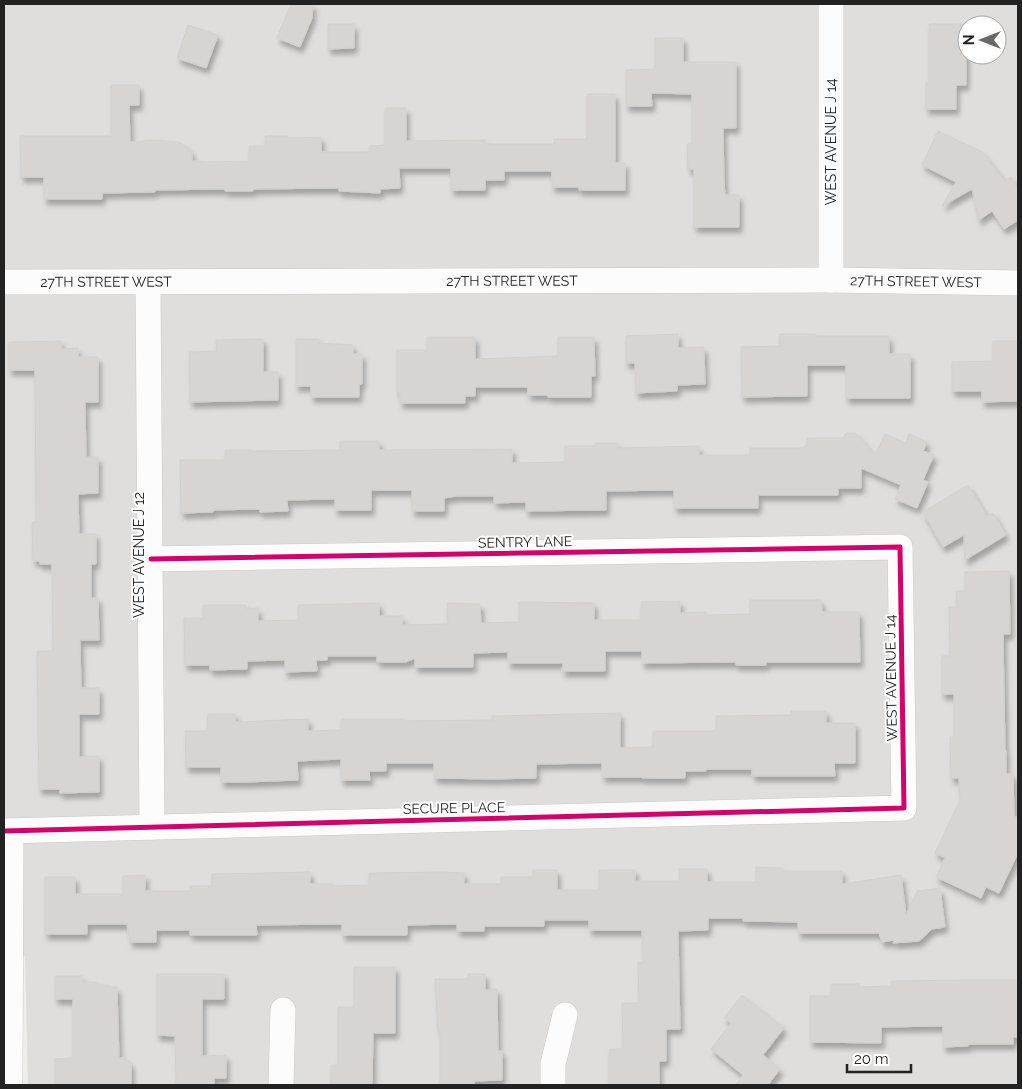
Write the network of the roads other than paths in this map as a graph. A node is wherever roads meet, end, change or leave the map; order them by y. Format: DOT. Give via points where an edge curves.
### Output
graph roads {
  1 [pos="831,4"];
  2 [pos="831,280"];
  3 [pos="4,282"];
  4 [pos="148,283"];
  5 [pos="1018,283"];
  6 [pos="900,547"];
  7 [pos="151,559"];
  8 [pos="904,808"];
  9 [pos="152,827"];
  10 [pos="7,831"];
  11 [pos="283,1010"];
  12 [pos="565,1015"];
  13 [pos="10,1085"];
  14 [pos="281,1085"];
  15 [pos="553,1085"];
  1 -- 2 [label="street, WEST AVENUE J 14"];
  2 -- 4 [label="street, 27TH STREET WEST"];
  2 -- 5 [label="street, 27TH STREET WEST"];
  3 -- 4 [label="street, 27TH STREET WEST"];
  4 -- 7 [label="street, WEST AVENUE J 12"];
  6 -- 7 [label="street, SENTRY LANE"];
  6 -- 8 [label="street, WEST AVENUE J 14"];
  7 -- 9 [label="street, WEST AVENUE J 12"];
  8 -- 9 [label="street, SECURE PLACE"];
  9 -- 10 [label="street, SECURE PLACE"];
  10 -- 13 [label="street"];
  11 -- 14 [label="street"];
  12 -- 15 [label="street" via="553,1064"];
}
